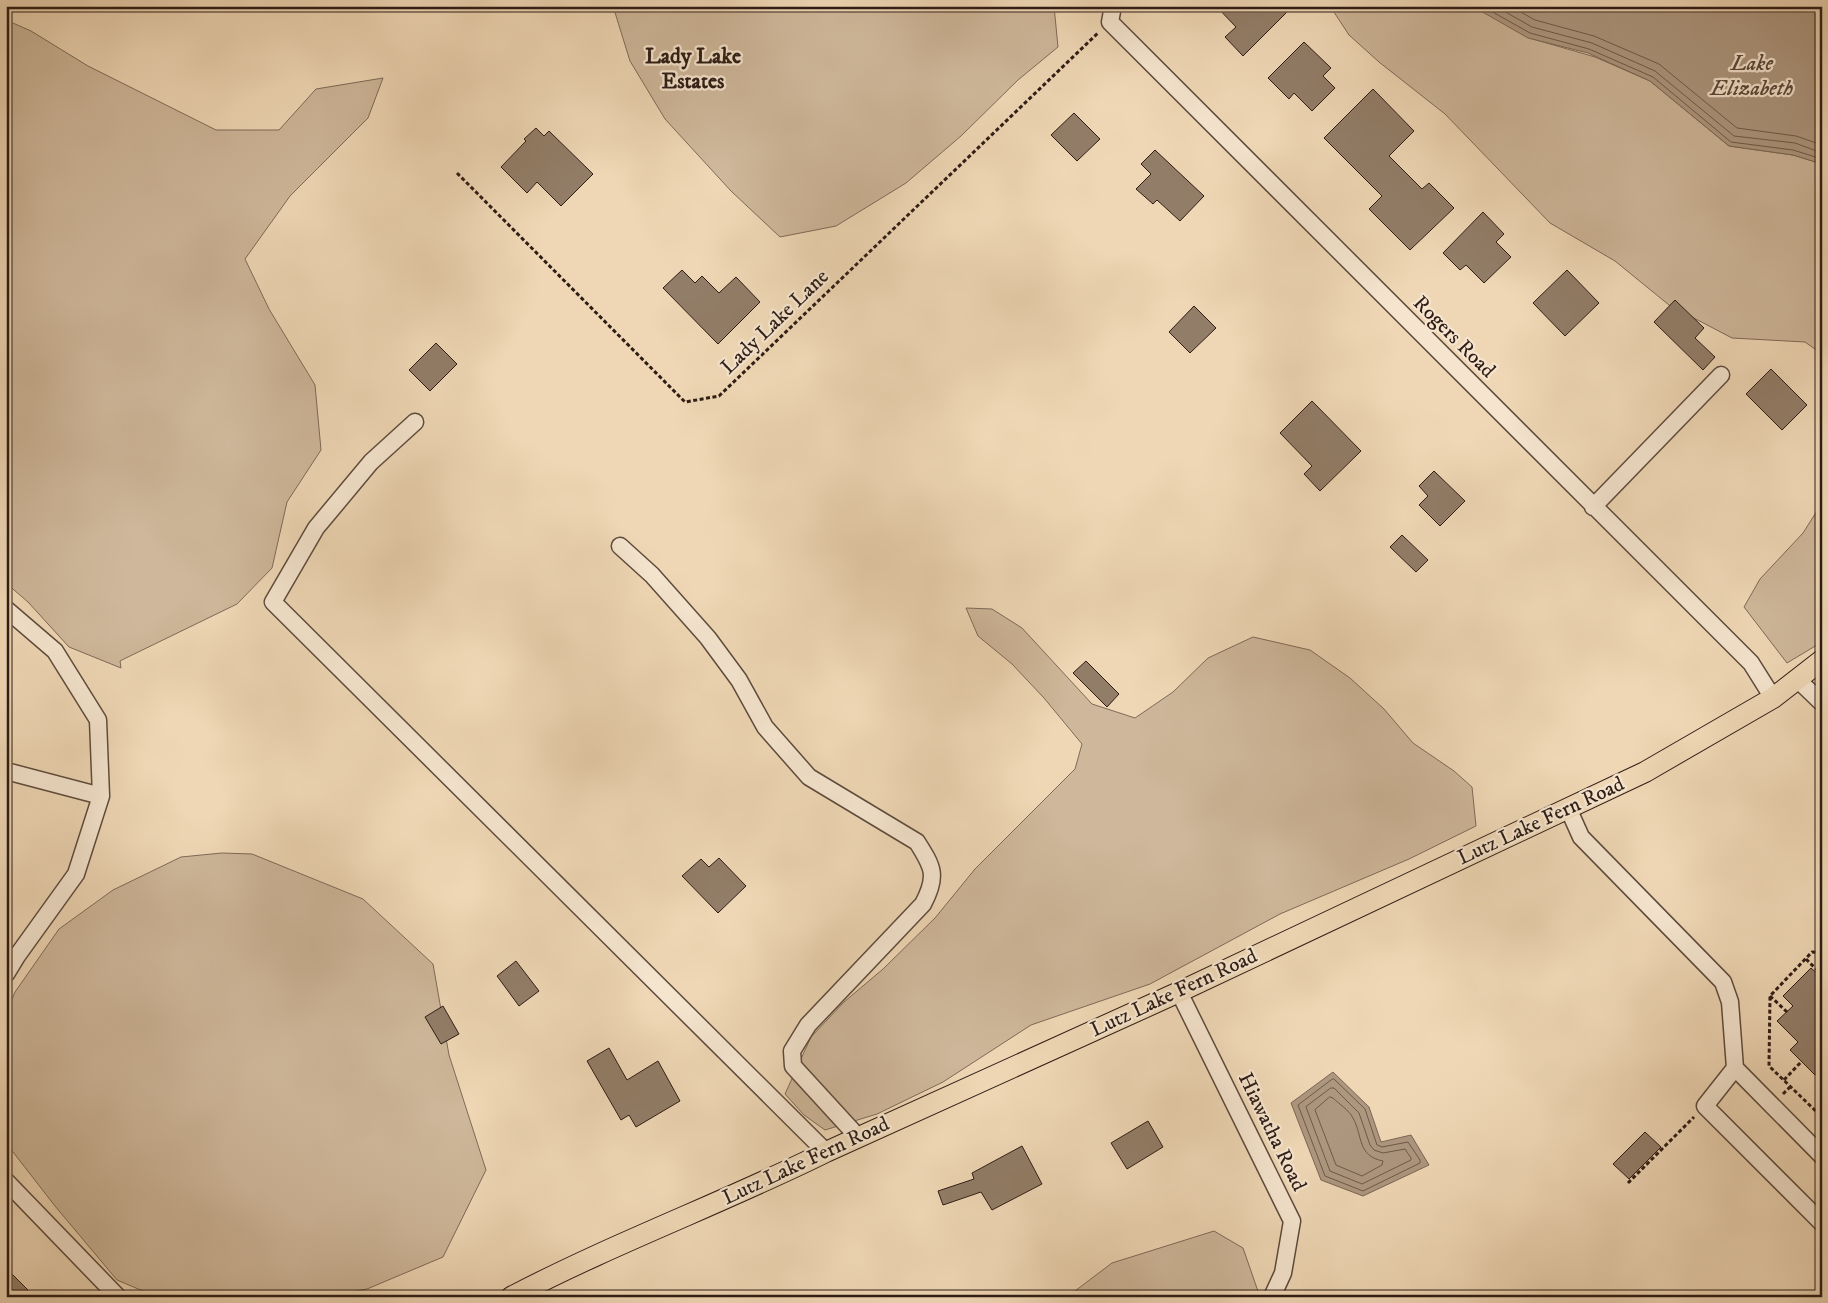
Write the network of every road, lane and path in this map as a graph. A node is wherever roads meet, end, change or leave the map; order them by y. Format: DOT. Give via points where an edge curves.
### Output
graph roads {
  1 [pos="1111,14"];
  2 [pos="457,173"];
  3 [pos="1721,375"];
  4 [pos="415,422"];
  5 [pos="1593,507"];
  6 [pos="620,546"];
  7 [pos="6,609"];
  8 [pos="1822,660"];
  9 [pos="1798,680"];
  10 [pos="1773,698"];
  11 [pos="1822,703"];
  12 [pos="6,770"];
  13 [pos="101,796"];
  14 [pos="1568,808"];
  15 [pos="1822,953"];
  16 [pos="1806,959"];
  17 [pos="6,974"];
  18 [pos="1822,975"];
  19 [pos="1179,992"];
  20 [pos="1770,996"];
  21 [pos="1787,1012"];
  22 [pos="1801,1062"];
  23 [pos="1735,1068"];
  24 [pos="1784,1080"];
  25 [pos="1705,1106"];
  26 [pos="1822,1117"];
  27 [pos="858,1137"];
  28 [pos="826,1152"];
  29 [pos="1822,1156"];
  30 [pos="6,1181"];
  31 [pos="1628,1183"];
  32 [pos="1822,1224"];
  33 [pos="118,1297"];
  34 [pos="511,1297"];
  35 [pos="1272,1297"];
  1 -- 2 [label="path, Lady Lake Lane" via="719,396 685,402"];
  1 -- 5 [label="street, Rogers Road"];
  3 -- 5 [label="street"];
  4 -- 28 [label="street" via="372,462 316,528 273,602"];
  5 -- 10 [label="street, Rogers Road" via="1752,663"];
  6 -- 27 [label="street" via="652,575 708,638 739,680 765,727 810,777 917,842 927,858 933,873 932,888 923,904 808,1025 792,1051 794,1066"];
  7 -- 13 [label="street" via="55,651 98,720"];
  8 -- 9 [label="main road, Lutz Lake Fern Road"];
  9 -- 10 [label="main road, Lutz Lake Fern Road"];
  9 -- 11 [label="street"];
  10 -- 14 [label="main road, Lutz Lake Fern Road" via="1645,772"];
  12 -- 13 [label="street"];
  13 -- 17 [label="street" via="76,874"];
  14 -- 19 [label="main road, Lutz Lake Fern Road"];
  14 -- 23 [label="street" via="1581,837 1723,982 1730,1002"];
  15 -- 16 [label="path" via="1812,952"];
  16 -- 18 [label="path"];
  16 -- 20 [label="path"];
  19 -- 27 [label="main road, Lutz Lake Fern Road"];
  19 -- 35 [label="street, Hiawatha Road" via="1292,1221 1283,1273"];
  20 -- 21 [label="path"];
  20 -- 24 [label="path" via="1769,1066"];
  22 -- 24 [label="path"];
  23 -- 25 [label="street"];
  23 -- 29 [label="street"];
  24 -- 26 [label="path"];
  25 -- 31 [label="path"];
  25 -- 32 [label="street"];
  27 -- 28 [label="main road, Lutz Lake Fern Road"];
  28 -- 34 [label="main road, Lutz Lake Fern Road"];
  30 -- 33 [label="street"];
}
